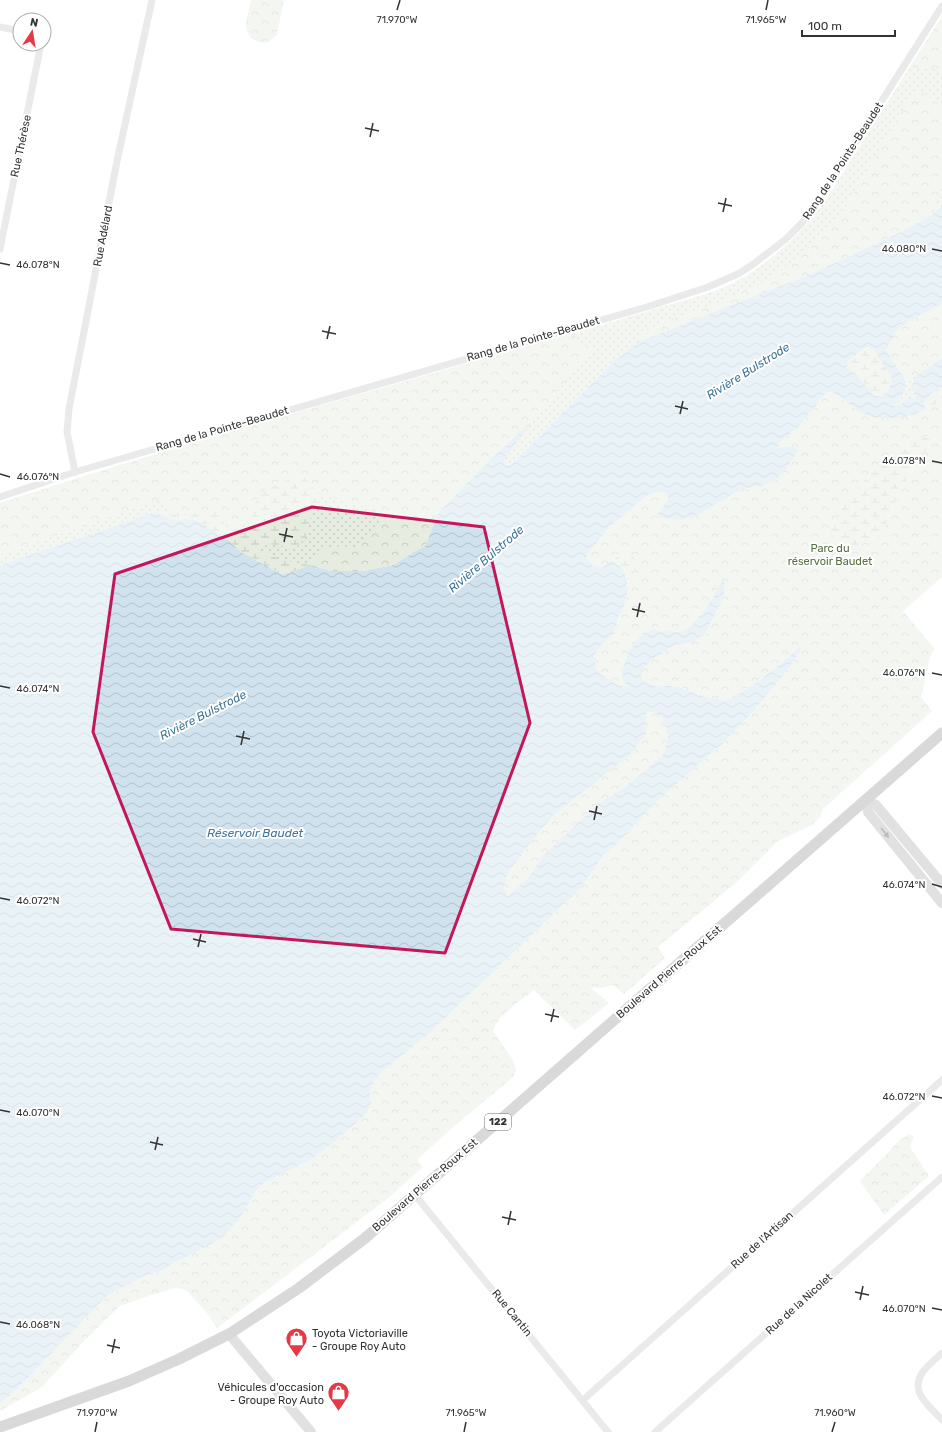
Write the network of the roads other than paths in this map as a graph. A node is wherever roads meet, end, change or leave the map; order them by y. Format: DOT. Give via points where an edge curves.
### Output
graph roads {
  1 [pos="152,0"];
  2 [pos="942,6"];
  3 [pos="0,27"];
  4 [pos="12,29"];
  5 [pos="40,52"];
  6 [pos="0,249"];
  7 [pos="76,472"];
  8 [pos="0,497"];
  9 [pos="942,733"];
  10 [pos="866,800"];
  11 [pos="942,884"];
  12 [pos="942,903"];
  13 [pos="942,1080"];
  14 [pos="942,1177"];
  15 [pos="415,1195"];
  16 [pos="229,1334"];
  17 [pos="942,1353"];
  18 [pos="583,1400"];
  19 [pos="942,1420"];
  20 [pos="0,1427"];
  21 [pos="311,1432"];
  22 [pos="608,1432"];
  23 [pos="655,1432"];
  1 -- 7 [label="street, Rue Adélard" via="68,409 67,432"];
  2 -- 7 [label="street, Rang de la Pointe-Beaudet" via="802,223 738,274 692,293 650,306"];
  3 -- 4 [label="street"];
  5 -- 6 [label="street, Rue Thérèse"];
  7 -- 8 [label="street, Rang de la Pointe-Beaudet"];
  9 -- 10 [label="main road, Boulevard Pierre-Roux Est / 122"];
  10 -- 11 [label="main road" via="876,805"];
  10 -- 12 [label="main road, one-way" via="868,812"];
  10 -- 15 [label="main road, Boulevard Pierre-Roux Est / 122"];
  13 -- 18 [label="street, Rue de l'Artisan"];
  14 -- 23 [label="street, Rue de la Nicolet"];
  15 -- 16 [label="main road, Boulevard Pierre-Roux Est / 122" via="364,1239 305,1284"];
  15 -- 18 [label="street, Rue Cantin"];
  16 -- 20 [label="main road, Boulevard Pierre-Roux Est / 122" via="129,1381"];
  16 -- 21 [label="main road"];
  17 -- 19 [label="street" via="926,1367 920,1376 918,1386 921,1395"];
  18 -- 22 [label="street, Rue Cantin"];
}
